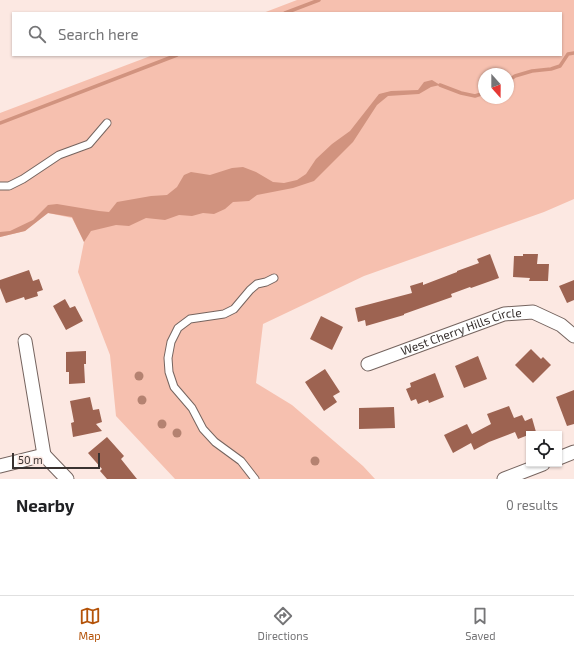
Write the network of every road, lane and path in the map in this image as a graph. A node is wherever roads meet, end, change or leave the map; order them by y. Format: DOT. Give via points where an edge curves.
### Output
graph roads {
  1 [pos="107,123"];
  2 [pos="0,186"];
  3 [pos="274,278"];
  4 [pos="574,336"];
  5 [pos="25,341"];
  6 [pos="368,364"];
  7 [pos="574,452"];
  8 [pos="44,455"];
  9 [pos="562,457"];
  10 [pos="0,466"];
  11 [pos="535,467"];
  12 [pos="67,479"];
  13 [pos="255,479"];
  14 [pos="504,479"];
  1 -- 2 [label="lane" via="90,144 59,155 9,186"];
  3 -- 13 [label="lane" via="257,284 234,309 224,314 190,319 178,328 171,342 168,358 174,386 192,408 203,429 215,442 241,461"];
  4 -- 6 [label="street, West Cherry Hills Circle" via="561,326 533,312 504,314"];
  5 -- 8 [label="street"];
  7 -- 9 [label="street"];
  8 -- 10 [label="street"];
  8 -- 12 [label="street"];
  11 -- 14 [label="street"];
}
